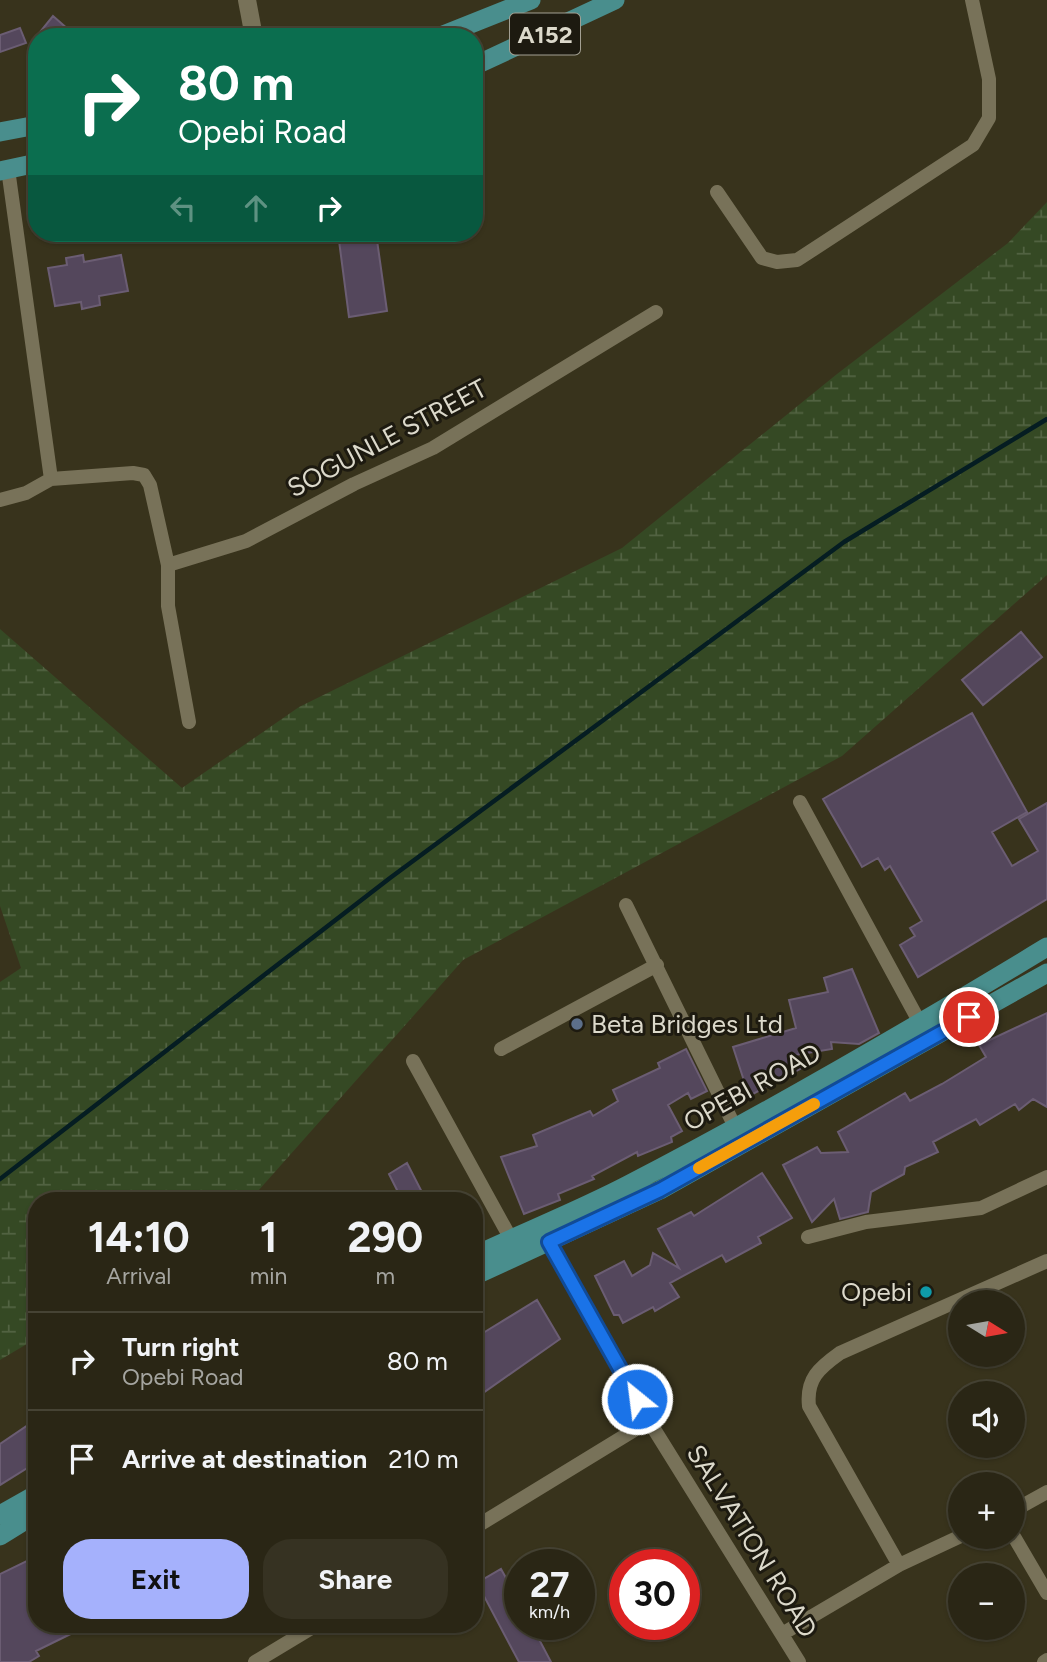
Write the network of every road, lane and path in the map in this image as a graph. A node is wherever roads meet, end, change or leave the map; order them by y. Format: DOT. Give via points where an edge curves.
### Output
graph roads {
  1 [pos="247,0"];
  2 [pos="531,0"];
  3 [pos="615,0"];
  4 [pos="972,0"];
  5 [pos="252,28"];
  6 [pos="461,28"];
  7 [pos="483,62"];
  8 [pos="28,127"];
  9 [pos="0,132"];
  10 [pos="28,165"];
  11 [pos="4,170"];
  12 [pos="717,192"];
  13 [pos="656,312"];
  14 [pos="51,479"];
  15 [pos="0,499"];
  16 [pos="168,565"];
  17 [pos="189,722"];
  18 [pos="800,802"];
  19 [pos="626,905"];
  20 [pos="1047,947"];
  21 [pos="657,965"];
  22 [pos="1047,973"];
  23 [pos="920,1023"];
  24 [pos="502,1049"];
  25 [pos="414,1061"];
  26 [pos="735,1127"];
  27 [pos="1047,1177"];
  28 [pos="546,1233"];
  29 [pos="808,1237"];
  30 [pos="511,1238"];
  31 [pos="483,1252"];
  32 [pos="1047,1261"];
  33 [pos="483,1271"];
  34 [pos="649,1421"];
  35 [pos="1047,1492"];
  36 [pos="28,1499"];
  37 [pos="1025,1504"];
  38 [pos="0,1515"];
  39 [pos="28,1519"];
  40 [pos="483,1522"];
  41 [pos="0,1536"];
  42 [pos="948,1542"];
  43 [pos="1021,1549"];
  44 [pos="899,1565"];
  45 [pos="1047,1593"];
  46 [pos="303,1633"];
  47 [pos="782,1634"];
  48 [pos="256,1662"];
  49 [pos="799,1662"];
  1 -- 5 [label="street"];
  2 -- 6 [label="main road, A152"];
  3 -- 7 [label="main road, A152"];
  4 -- 12 [label="street" via="989,79 989,118 973,145 797,260 762,258"];
  8 -- 9 [label="main road"];
  10 -- 11 [label="main road"];
  11 -- 14 [label="street"];
  13 -- 16 [label="street, SOGUNLE STREET" via="433,448 246,541"];
  14 -- 15 [label="street" via="26,493"];
  14 -- 16 [label="street" via="144,475"];
  16 -- 17 [label="street" via="168,606"];
  18 -- 23 [label="street"];
  19 -- 21 [label="street"];
  20 -- 23 [label="main road, OPEBI ROAD"];
  21 -- 24 [label="street"];
  21 -- 26 [label="street"];
  22 -- 28 [label="main road, OPEBI ROAD" via="660,1190"];
  23 -- 26 [label="main road, OPEBI ROAD"];
  25 -- 30 [label="street"];
  26 -- 28 [label="main road, OPEBI ROAD"];
  27 -- 29 [label="street" via="981,1208 866,1223"];
  28 -- 30 [label="main road, OPEBI ROAD"];
  28 -- 33 [label="main road, OPEBI ROAD"];
  28 -- 34 [label="street, SALVATION ROAD"];
  30 -- 31 [label="main road, OPEBI ROAD"];
  32 -- 44 [label="street" via="840,1353 810,1380 809,1406"];
  34 -- 40 [label="street"];
  34 -- 47 [label="street, SALVATION ROAD"];
  35 -- 37 [label="street"];
  36 -- 38 [label="main road"];
  39 -- 41 [label="main road"];
  42 -- 44 [label="street"];
  43 -- 45 [label="street"];
  44 -- 47 [label="street"];
  46 -- 48 [label="street"];
  47 -- 49 [label="street, SALVATION ROAD"];
}
